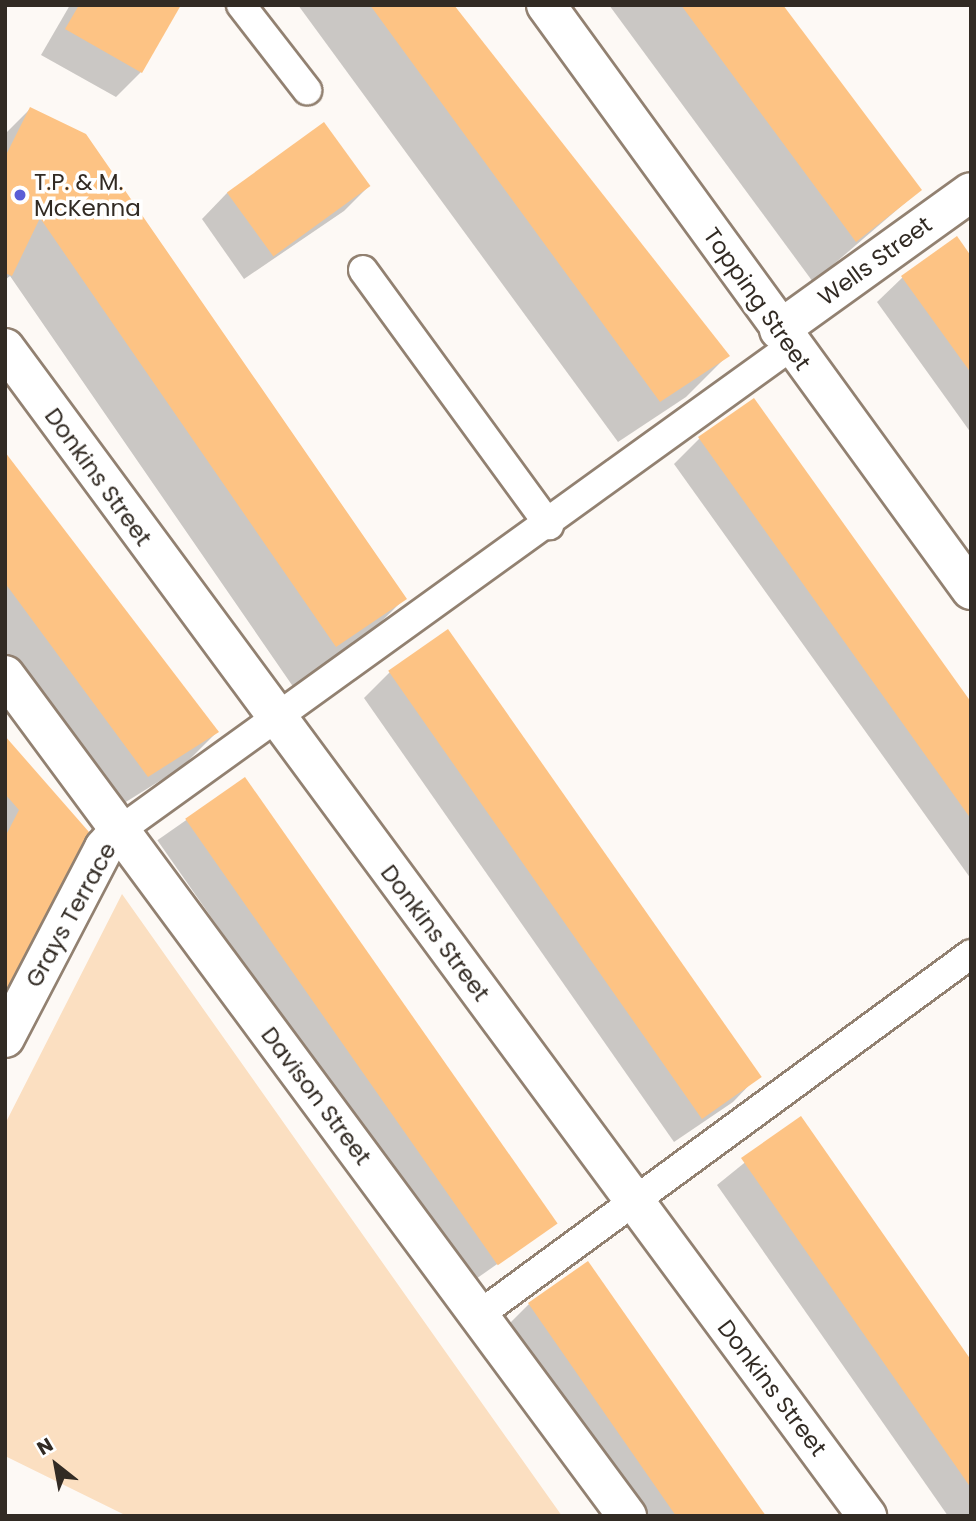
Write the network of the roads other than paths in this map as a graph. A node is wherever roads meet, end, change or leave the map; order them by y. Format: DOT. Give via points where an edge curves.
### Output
graph roads {
  1 [pos="241,5"];
  2 [pos="547,5"];
  3 [pos="307,90"];
  4 [pos="971,192"];
  5 [pos="363,270"];
  6 [pos="784,339"];
  7 [pos="5,348"];
  8 [pos="549,525"];
  9 [pos="971,590"];
  10 [pos="5,675"];
  11 [pos="276,720"];
  12 [pos="119,831"];
  13 [pos="971,954"];
  14 [pos="5,1038"];
  15 [pos="635,1202"];
  16 [pos="479,1315"];
  17 [pos="627,1516"];
  18 [pos="867,1516"];
  1 -- 3 [label="lane"];
  2 -- 6 [label="street, Topping Street"];
  4 -- 6 [label="street, Wells Street"];
  5 -- 8 [label="lane"];
  6 -- 8 [label="lane"];
  6 -- 9 [label="street, Topping Street"];
  7 -- 11 [label="street, Donkins Street"];
  8 -- 11 [label="lane"];
  10 -- 12 [label="street, Davison Street"];
  11 -- 12 [label="lane"];
  11 -- 15 [label="street, Donkins Street"];
  12 -- 14 [label="street, Grays Terrace" via="104,848"];
  12 -- 16 [label="street, Davison Street"];
  13 -- 15 [label="lane"];
  15 -- 16 [label="lane"];
  15 -- 18 [label="street, Donkins Street"];
  16 -- 17 [label="street, Davison Street"];
}
